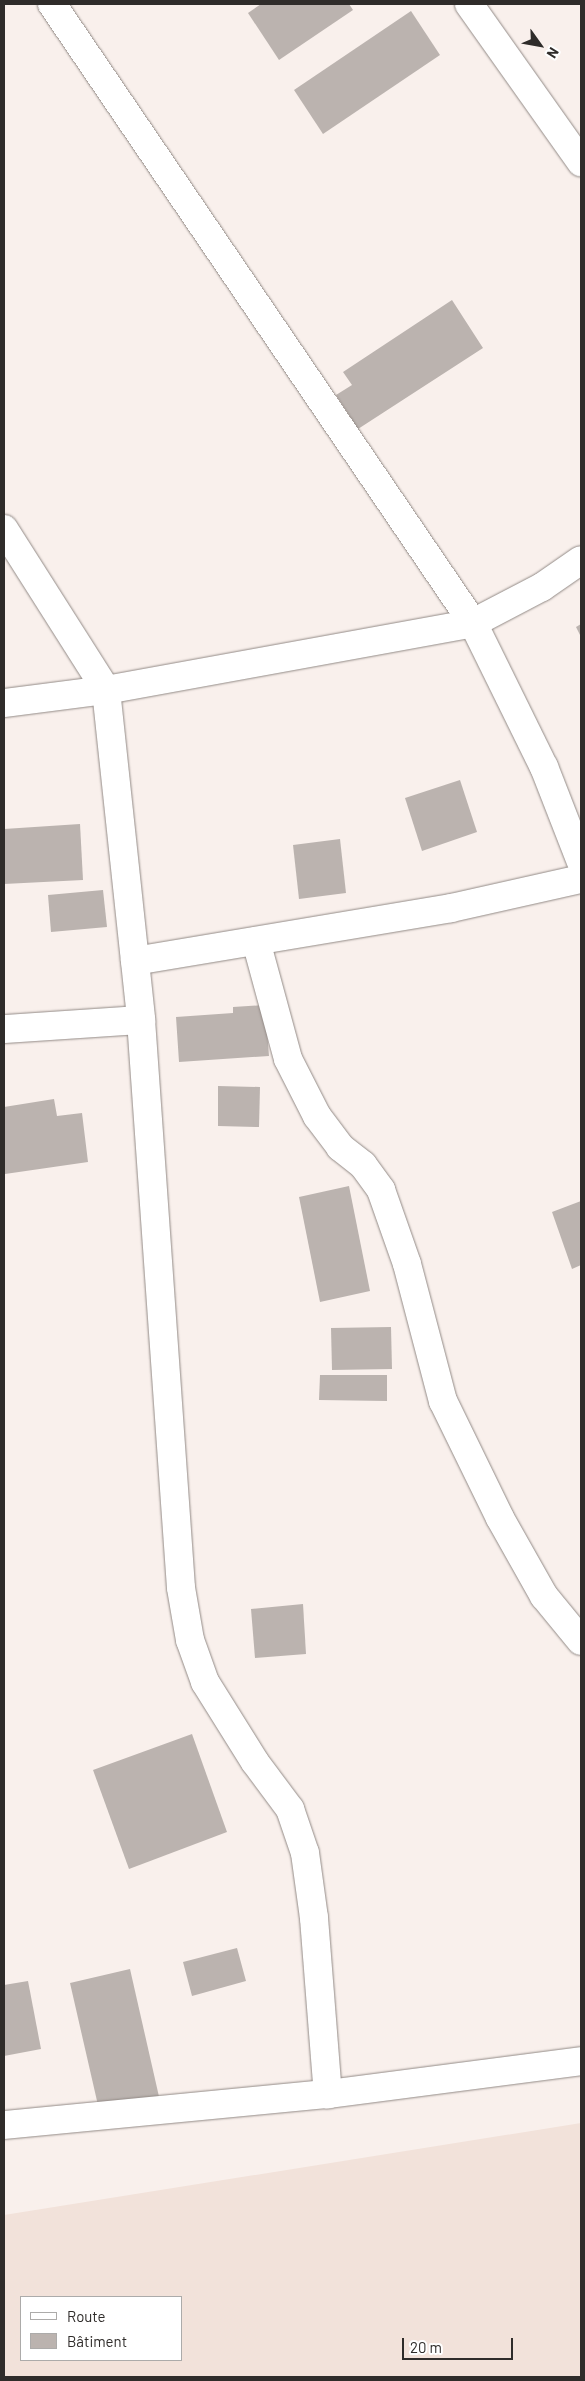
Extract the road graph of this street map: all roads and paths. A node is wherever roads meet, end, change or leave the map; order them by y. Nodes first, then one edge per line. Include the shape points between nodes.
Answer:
1 (52, 4) edge
2 (469, 4) edge
3 (581, 162) edge
4 (4, 529) edge
5 (581, 560) edge
6 (473, 623) junction
7 (106, 690) junction
8 (4, 703) edge
9 (581, 862) edge
10 (581, 879) edge
11 (256, 941) junction
12 (135, 961) junction
13 (141, 1020) junction
14 (4, 1030) edge
15 (581, 1641) edge
16 (581, 2061) edge
17 (328, 2094) junction
18 (4, 2125) edge

1 - 6 street
2 - 3 street
4 - 7 street
5 - 6 street via 542,587
6 - 7 street
6 - 9 street via 544,767
7 - 8 street
7 - 12 street
10 - 11 street via 451,908
11 - 12 street
11 - 15 street via 288,1059 317,1116 340,1147 363,1165 381,1190 407,1264 443,1401 500,1518 544,1596
12 - 13 street
13 - 14 street
13 - 17 street via 181,1588 187,1623 205,1682 290,1809 305,1853 314,1918
16 - 17 street
17 - 18 street

